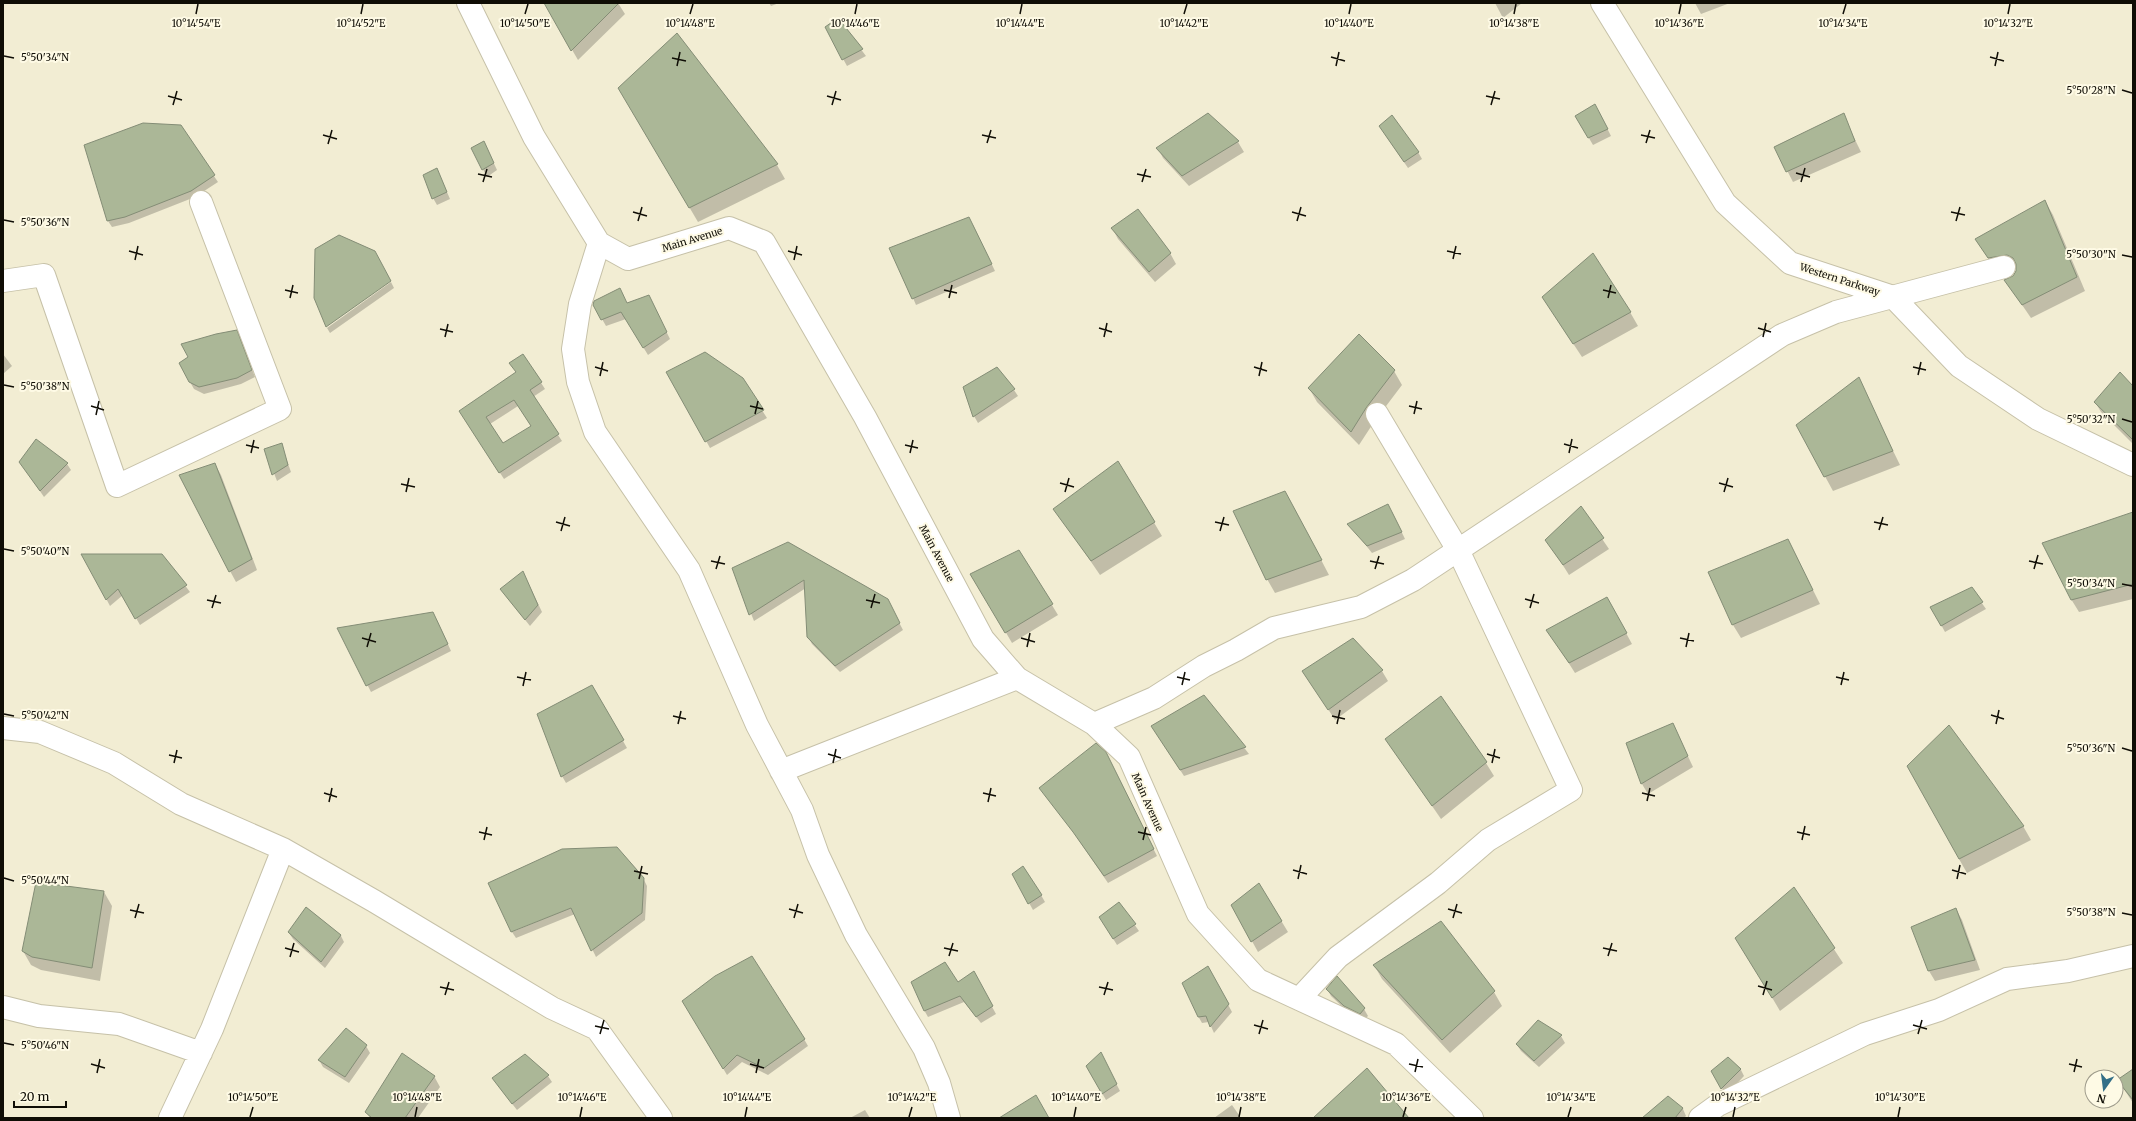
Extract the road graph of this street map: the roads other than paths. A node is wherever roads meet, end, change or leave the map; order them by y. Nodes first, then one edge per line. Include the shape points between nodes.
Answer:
1 (468, 3) edge
2 (1602, 3) edge
3 (201, 202) dead end
4 (599, 243) junction
5 (2004, 267) dead end
6 (5, 275) edge
7 (1893, 297) junction
8 (1376, 414) dead end
9 (2133, 465) edge
10 (1458, 550) junction
11 (1017, 678) junction
12 (1094, 724) junction
13 (3, 728) edge
14 (781, 771) junction
15 (283, 849) junction
16 (2133, 956) edge
17 (1299, 999) junction
18 (3, 1007) edge
19 (201, 1053) junction
20 (170, 1118) edge
21 (661, 1118) edge
22 (949, 1118) edge
23 (1472, 1118) edge
24 (1700, 1118) edge

1 - 4 street, Main Avenue via 534,137
2 - 7 street, Western Parkway via 1725,203 1790,263
3 - 6 street via 280,409 117,486 44,275
4 - 11 street, Main Avenue via 628,259 729,228 764,242 865,417 983,639
4 - 14 street via 580,304 572,349 578,382 595,432 688,570 757,725
5 - 7 street
7 - 9 street, Western Parkway via 1959,366 2038,419
7 - 10 street via 1836,312 1782,335
8 - 10 street
10 - 12 street via 1413,580 1361,607 1274,628 1204,666 1154,698
10 - 17 street via 1570,790 1488,840 1438,883 1338,957
11 - 12 street, Main Avenue
11 - 14 street
12 - 17 street, Main Avenue via 1129,757 1198,914 1258,980
13 - 15 street via 40,732 114,763 181,804
14 - 22 street via 802,810 818,855 856,936 924,1048 939,1083
15 - 19 street
15 - 21 street via 552,1008 597,1029
16 - 24 street via 2068,971 2006,979 1939,1010 1865,1034 1718,1105
17 - 23 street, Main Avenue via 1396,1044
18 - 19 street via 39,1016 119,1024
19 - 20 street

